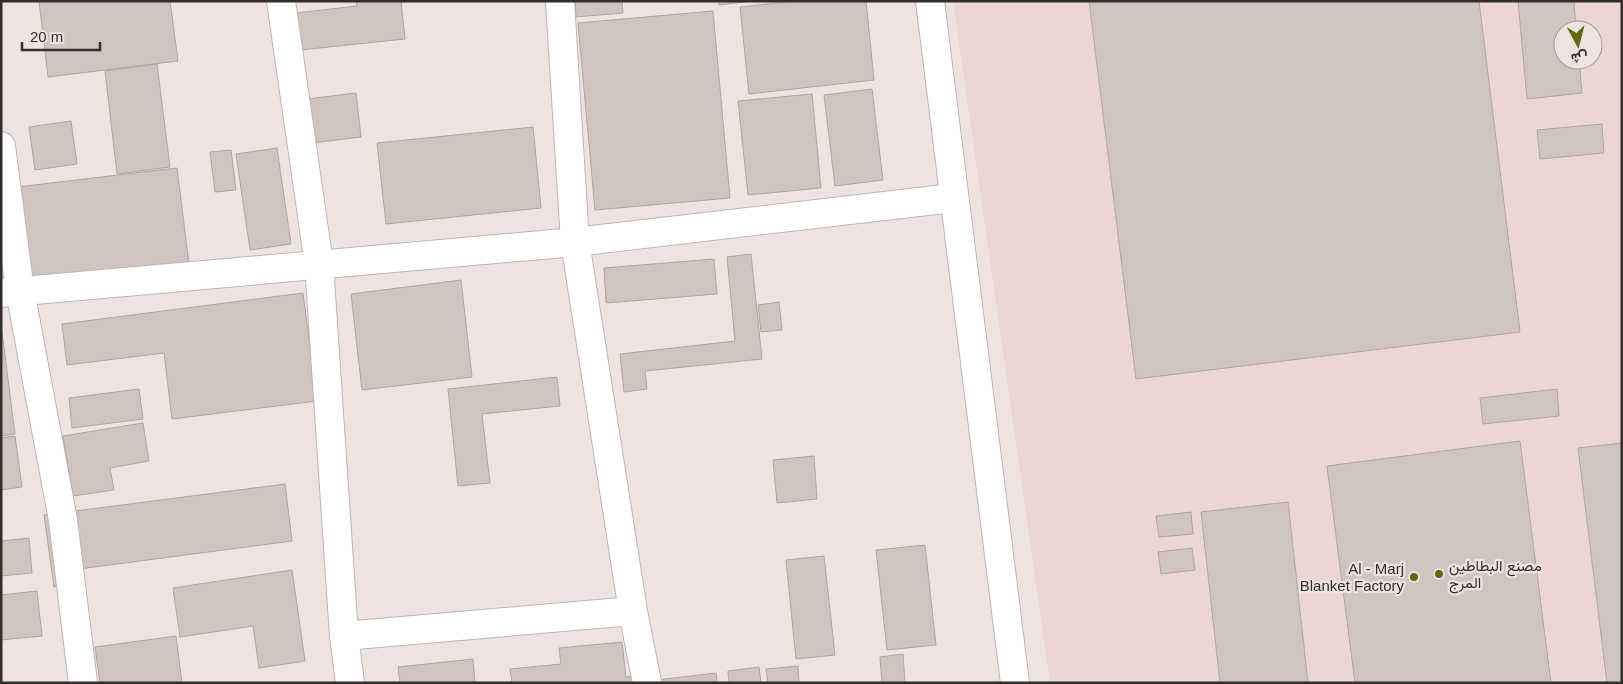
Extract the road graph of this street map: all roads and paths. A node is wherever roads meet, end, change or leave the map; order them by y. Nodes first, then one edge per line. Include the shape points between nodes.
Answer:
1 (281, 1) edge
2 (560, 1) edge
3 (930, 1) edge
4 (1, 146) edge
5 (953, 198) junction
6 (575, 242) junction
7 (319, 264) junction
8 (11, 292) edge
9 (633, 611) junction
10 (344, 636) junction
11 (83, 683) edge
12 (350, 683) edge
13 (647, 683) edge
14 (1016, 683) edge

1 - 7 street
2 - 6 street
3 - 5 street
4 - 8 street
5 - 6 street
5 - 14 street
6 - 7 street
6 - 9 street
7 - 8 street
7 - 10 street
8 - 11 street via 63,520
9 - 10 street
9 - 13 street
10 - 12 street

